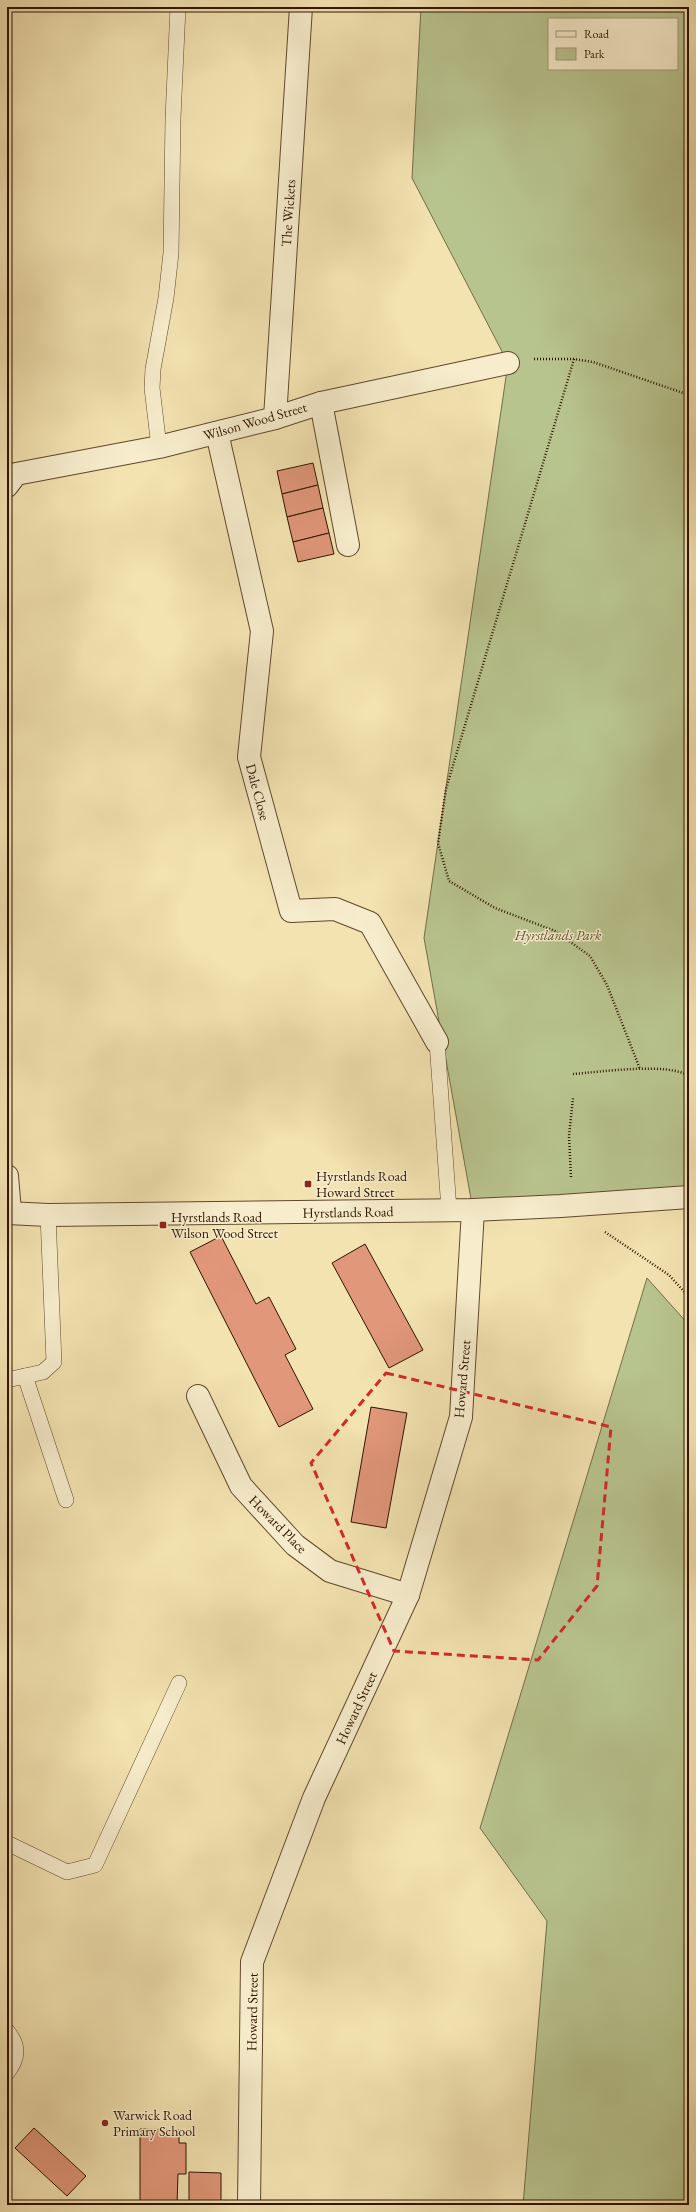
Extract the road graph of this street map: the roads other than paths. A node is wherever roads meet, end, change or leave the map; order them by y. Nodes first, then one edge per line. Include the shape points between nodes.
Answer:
1 (178, 7) edge
2 (301, 7) edge
3 (508, 363) road end
4 (321, 403) junction
5 (275, 418) junction
6 (217, 432) junction
7 (159, 447) junction
8 (7, 486) edge
9 (348, 545) dead end
10 (437, 1042) joint
11 (7, 1176) edge
12 (689, 1197) edge
13 (449, 1210) junction
14 (473, 1210) junction
15 (8, 1212) edge
16 (48, 1215) junction
17 (25, 1376) junction
18 (7, 1380) edge
19 (198, 1396) dead end
20 (66, 1500) dead end
21 (408, 1595) junction
22 (180, 1682) dead end
23 (7, 1843) edge
24 (7, 2030) edge
25 (7, 2073) edge
26 (250, 2205) edge

1 - 7 lane via 171,253 152,388
2 - 5 street, The Wickets
3 - 4 street, Wilson Wood Street
4 - 5 street, Wilson Wood Street
4 - 9 street
5 - 6 street, Wilson Wood Street
6 - 7 street, Wilson Wood Street
6 - 10 street, Dale Close via 262,631 249,757 291,911 336,909 370,923
7 - 8 street, Wilson Wood Street via 16,474
10 - 13 lane
11 - 15 street
12 - 14 street, Hyrstlands Road via 573,1206
13 - 14 street, Hyrstlands Road
13 - 16 street, Hyrstlands Road
14 - 21 street, Howard Street via 460,1417
15 - 16 street, Hyrstlands Road
16 - 17 lane via 54,1362 43,1372
17 - 18 lane
17 - 20 lane
19 - 21 street, Howard Place via 241,1486 295,1544 330,1571
21 - 26 street, Howard Street via 314,1798 252,1962
22 - 23 lane via 95,1865 67,1872
24 - 25 lane via 15,2042 17,2054 13,2066

